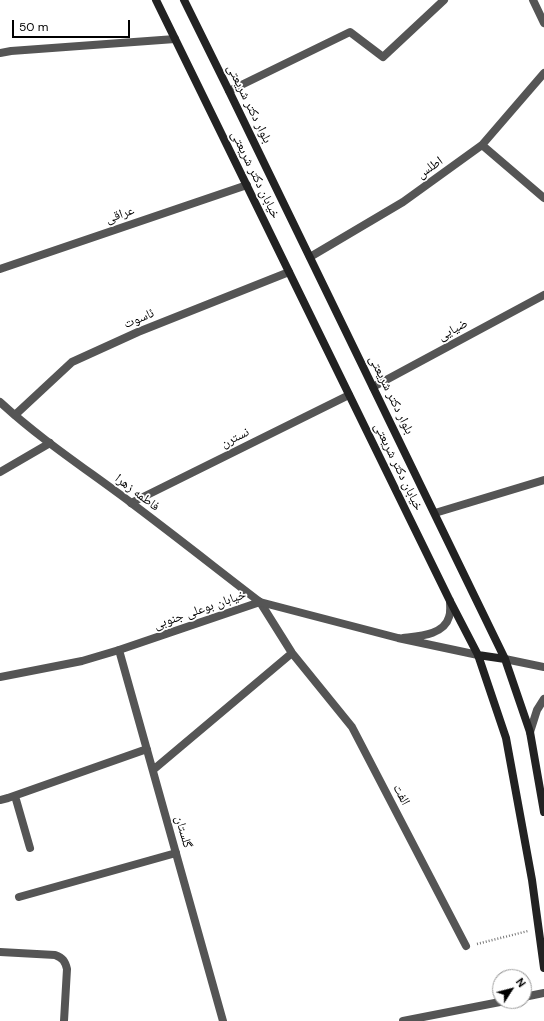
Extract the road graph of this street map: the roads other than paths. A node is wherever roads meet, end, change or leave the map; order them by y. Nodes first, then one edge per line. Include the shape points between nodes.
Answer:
1 (156, 0) edge
2 (184, 0) edge
3 (444, 0) edge
4 (533, 0) edge
5 (544, 23) edge
6 (175, 39) junction
7 (0, 53) edge
8 (544, 73) edge
9 (229, 91) junction
10 (482, 145) junction
11 (247, 185) junction
12 (544, 198) edge
13 (310, 257) junction
14 (0, 269) edge
15 (289, 272) junction
16 (544, 296) edge
17 (373, 387) junction
18 (350, 395) junction
19 (0, 402) edge
20 (15, 416) junction
21 (50, 443) junction
22 (0, 472) edge
23 (544, 480) edge
24 (131, 503) junction
25 (435, 513) junction
26 (450, 601) junction
27 (260, 602) junction
28 (398, 638) junction
29 (119, 650) junction
30 (292, 653) junction
31 (478, 655) junction
32 (505, 659) junction
33 (544, 668) edge
34 (0, 677) edge
35 (544, 699) edge
36 (530, 732) junction
37 (147, 749) junction
38 (153, 770) junction
39 (15, 796) junction
40 (0, 800) edge
41 (544, 812) edge
42 (30, 848) dead end
43 (176, 853) junction
44 (19, 897) dead end
45 (466, 946) road end
46 (0, 952) edge
47 (544, 967) edge
48 (544, 993) edge
49 (532, 995) edge
50 (492, 1004) edge
51 (64, 1021) edge
52 (223, 1021) edge
53 (403, 1021) edge

1 - 6 main road, خیابان دکتر شریعتی
2 - 9 main road, بلوار دکتر شریعتی
3 - 9 street via 383,57 350,32
4 - 5 street
6 - 7 street via 11,50
6 - 11 main road, خیابان دکتر شریعتی
8 - 10 street, اطلس
9 - 13 main road, بلوار دکتر شریعتی
10 - 12 street
10 - 13 street, اطلس via 403,202
11 - 14 street, عراقی
11 - 15 main road, خیابان دکتر شریعتی
13 - 17 main road, بلوار دکتر شریعتی
15 - 18 main road, خیابان دکتر شریعتی
15 - 20 street, ئاسوت via 138,332 72,362
16 - 17 street, ضیایی
17 - 25 main road, بلوار دکتر شریعتی
18 - 24 street, نسترن
18 - 26 main road, خیابان دکتر شریعتی
19 - 20 street, فاطمه زهرا
20 - 21 street, فاطمه زهرا
21 - 22 street
21 - 24 street, فاطمه زهرا
23 - 25 street
24 - 27 street, فاطمه زهرا
25 - 32 main road, بلوار دکتر شریعتی
26 - 28 street via 449,617 440,630 430,634
26 - 31 main road, خیابان دکتر شریعتی
27 - 28 street, خیابان بوعلی جنوبی
27 - 29 street, خیابان بوعلی جنوبی
27 - 30 street, الفت
28 - 31 street, خیابان بوعلی جنوبی
29 - 34 street, خیابان بوعلی جنوبی via 82,661
29 - 37 street, گلستان
30 - 38 street
30 - 45 street, الفت via 352,726
31 - 32 main road
31 - 47 main road, خیابان دکتر شریعتی via 506,738 532,880
32 - 33 street
32 - 36 main road, بلوار دکتر شریعتی
35 - 36 street via 537,710
36 - 41 main road, بلوار دکتر شریعتی
37 - 38 street, گلستان
37 - 39 street
38 - 43 street, گلستان
39 - 40 street
39 - 42 street
43 - 44 street
43 - 52 street, گلستان
46 - 51 street via 55,955 62,958 67,969
48 - 49 street
50 - 53 street

